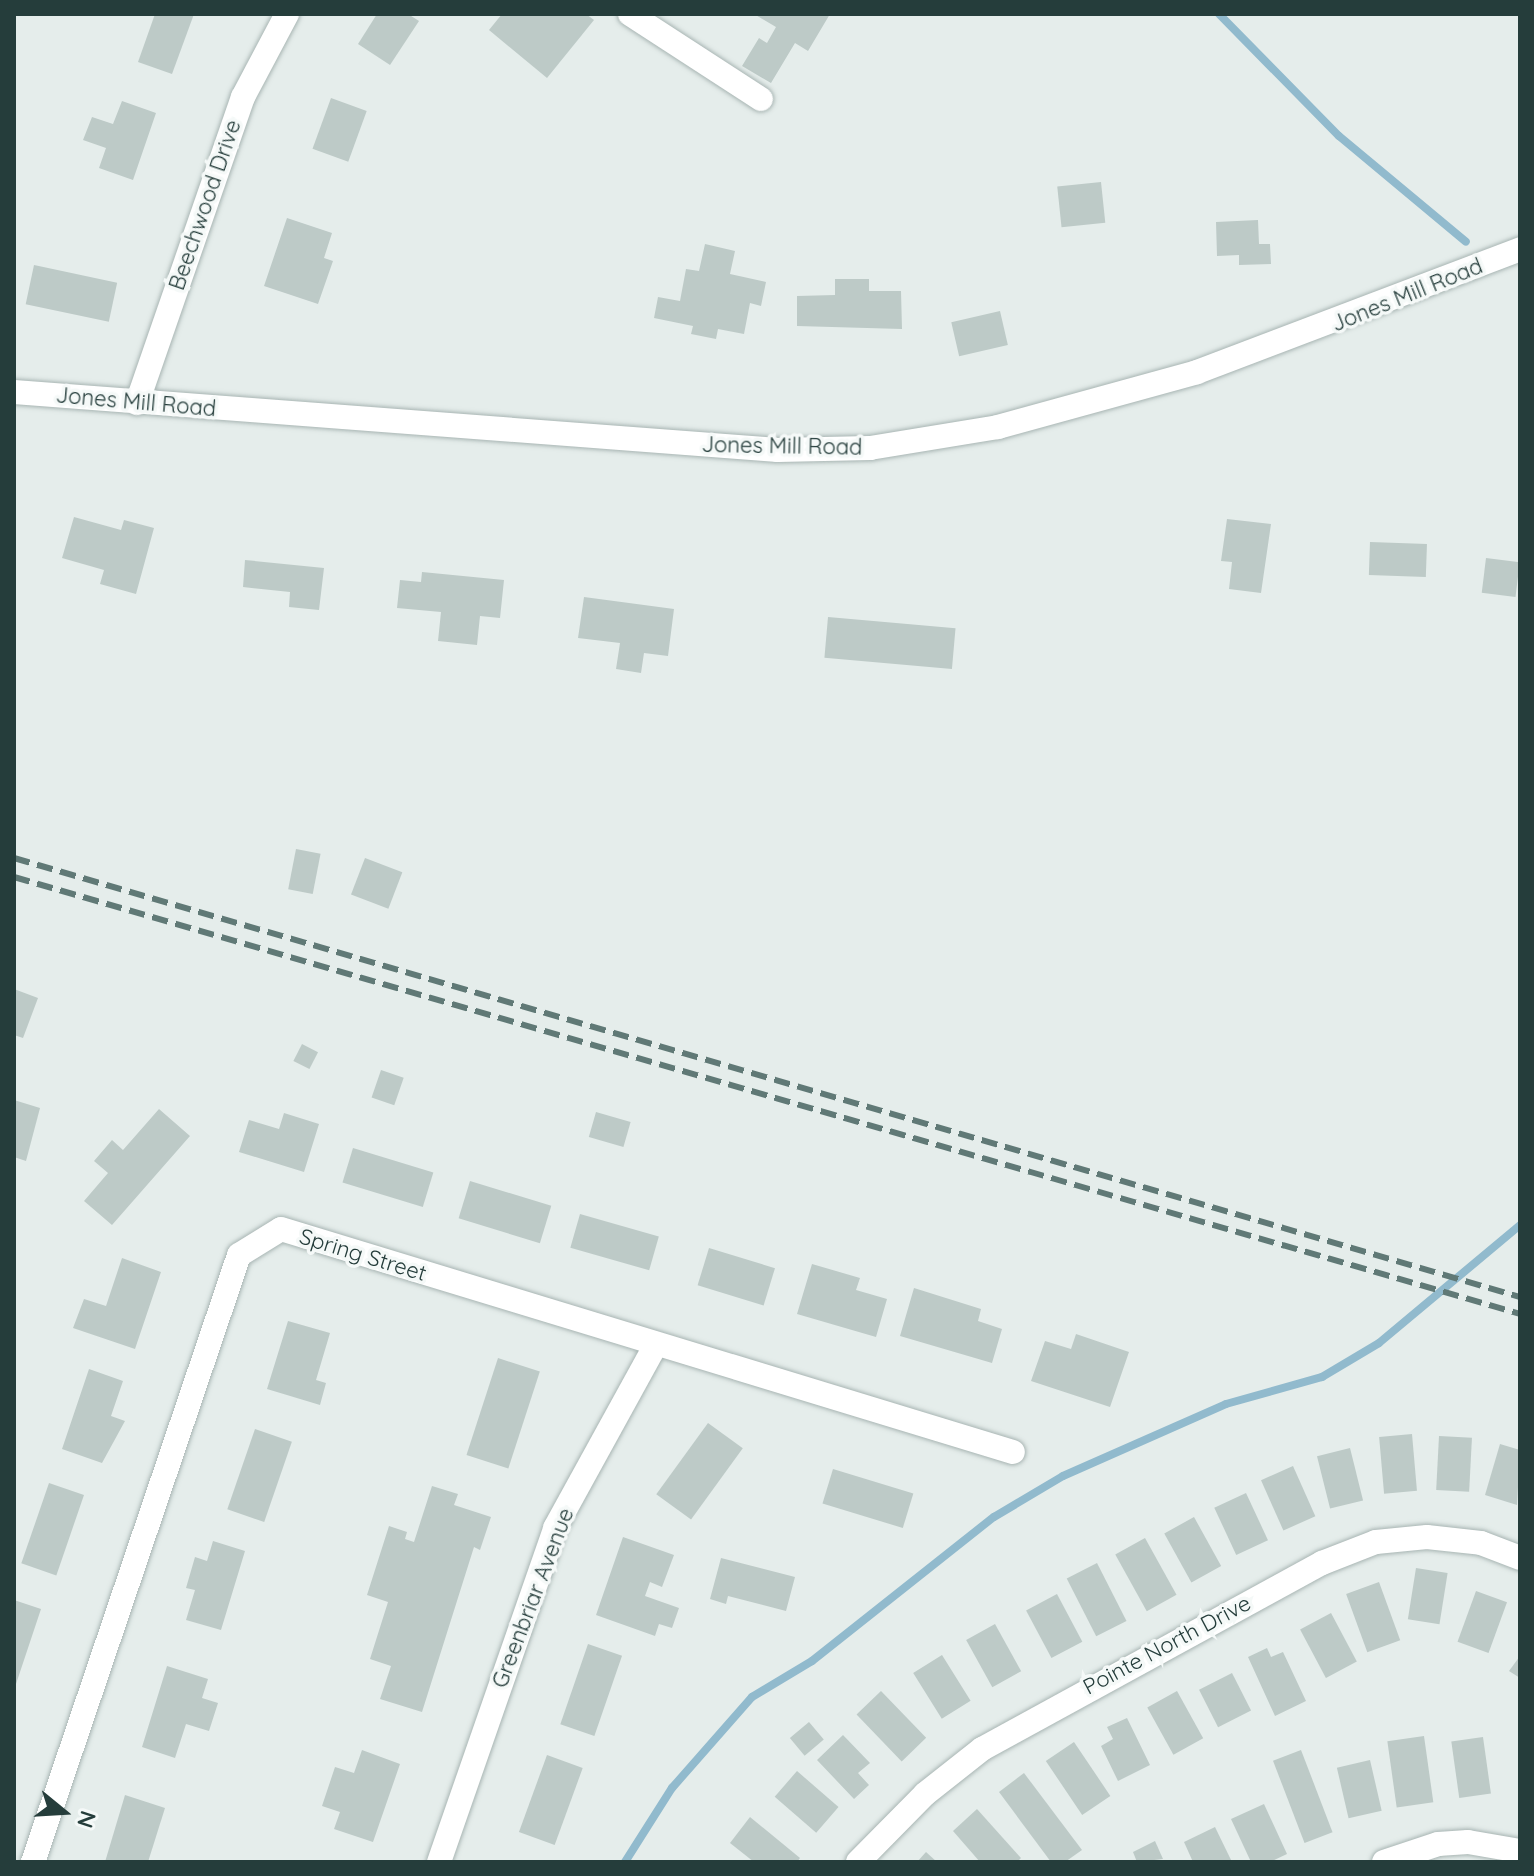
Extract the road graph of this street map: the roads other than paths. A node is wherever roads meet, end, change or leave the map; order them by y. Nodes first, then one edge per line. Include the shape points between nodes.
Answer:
1 (287, 14) edge
2 (630, 14) edge
3 (761, 99) dead end
4 (1520, 249) edge
5 (14, 392) edge
6 (137, 403) junction
7 (655, 1346) junction
8 (1013, 1452) dead end
9 (1520, 1558) edge
10 (1520, 1851) edge
11 (33, 1862) edge
12 (439, 1862) edge
13 (858, 1862) edge
14 (1384, 1862) edge

1 - 6 street, Beechwood Drive via 243,97
2 - 3 street
4 - 6 street, Jones Mill Road via 1197,372 998,427 870,448 778,450
5 - 6 street, Jones Mill Road
7 - 8 street, Spring Street via 822,1391
7 - 11 street, Spring Street via 281,1229 239,1255
7 - 12 street, Greenbriar Avenue via 555,1528
9 - 13 street, Pointe North Drive via 1481,1543 1427,1537 1376,1542 1322,1563 993,1742 925,1794
10 - 14 street via 1468,1842 1438,1844

